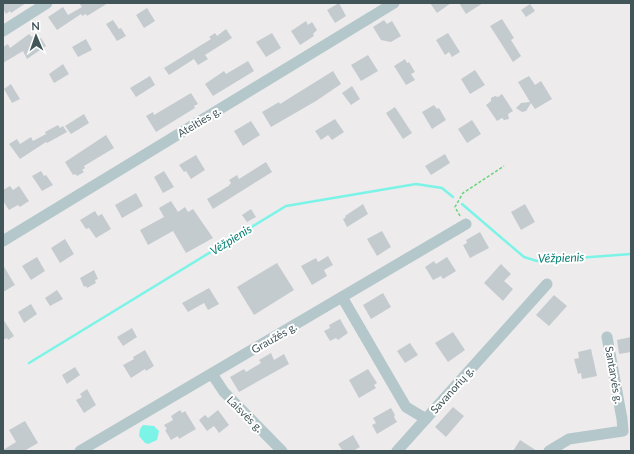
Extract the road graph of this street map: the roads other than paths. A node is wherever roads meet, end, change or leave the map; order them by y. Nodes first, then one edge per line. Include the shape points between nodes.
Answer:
1 (47, 3) edge
2 (394, 3) edge
3 (3, 31) edge
4 (466, 224) road end
5 (3, 241) edge
6 (547, 284) dead end
7 (342, 298) junction
8 (608, 337) dead end
9 (212, 374) junction
10 (426, 419) junction
11 (80, 451) edge
12 (282, 451) edge
13 (397, 451) edge
14 (549, 451) edge

1 - 3 street
2 - 5 street, Ateities g.
4 - 7 street, Graužės g.
6 - 10 street, Savanorių g.
7 - 9 street, Graužės g.
7 - 10 street, Savanorių g. via 406,407
8 - 14 street, Santarvės g. via 623,431 569,439
9 - 11 street, Graužės g.
9 - 12 street, Laisvės g. via 224,392
10 - 13 street

